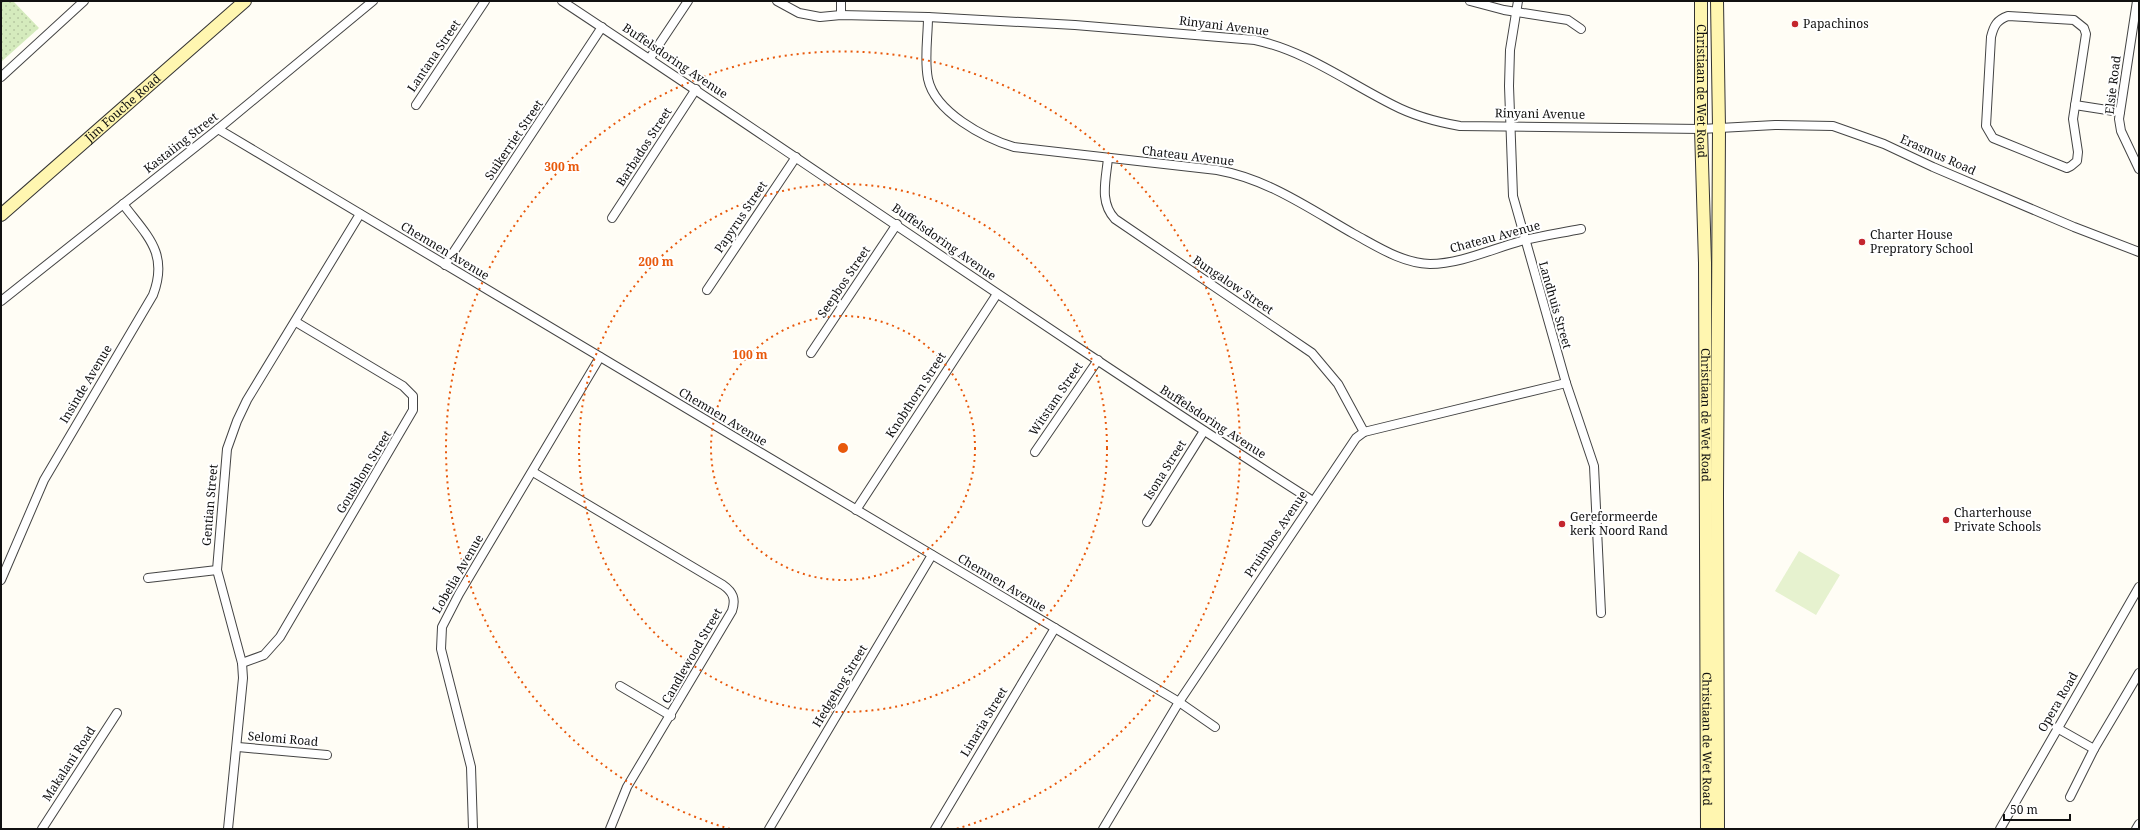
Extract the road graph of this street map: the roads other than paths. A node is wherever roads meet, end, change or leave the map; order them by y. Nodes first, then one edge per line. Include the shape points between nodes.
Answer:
1 (84, 1) edge
2 (245, 1) edge
3 (373, 1) edge
4 (485, 1) edge
5 (562, 1) edge
6 (688, 1) edge
7 (777, 1) edge
8 (841, 1) edge
9 (1470, 1) edge
10 (1518, 1) edge
11 (1701, 1) edge
12 (1717, 1) edge
13 (2137, 1) edge
14 (1516, 12) junction
15 (841, 15) junction
16 (928, 18) junction
17 (602, 27) junction
18 (1581, 29) dead end
19 (650, 58) junction
20 (1, 77) edge
21 (696, 89) junction
22 (416, 105) dead end
23 (2075, 105) junction
24 (2120, 112) junction
25 (1509, 125) junction
26 (1719, 128) junction
27 (218, 129) junction
28 (1701, 129) junction
29 (796, 157) junction
30 (1108, 158) junction
31 (2139, 169) edge
32 (123, 204) junction
33 (360, 214) junction
34 (1, 215) edge
35 (612, 218) dead end
36 (897, 224) junction
37 (1581, 229) dead end
38 (1524, 240) junction
39 (2139, 244) edge
40 (2122, 246) junction
41 (2139, 252) edge
42 (445, 265) junction
43 (707, 290) dead end
44 (997, 294) junction
45 (1, 301) edge
46 (296, 322) junction
47 (811, 353) dead end
48 (600, 357) junction
49 (1098, 360) junction
50 (1566, 383) junction
51 (1204, 431) junction
52 (1364, 432) junction
53 (1035, 452) dead end
54 (533, 472) junction
55 (1312, 501) junction
56 (856, 510) junction
57 (1147, 522) dead end
58 (932, 555) junction
59 (217, 570) junction
60 (148, 578) dead end
61 (1, 580) edge
62 (2139, 587) edge
63 (1601, 613) dead end
64 (1055, 628) junction
65 (242, 663) junction
66 (2139, 673) edge
67 (620, 686) dead end
68 (1179, 702) junction
69 (117, 713) dead end
70 (671, 716) junction
71 (1215, 727) dead end
72 (2057, 728) junction
73 (238, 747) junction
74 (2094, 749) junction
75 (327, 754) dead end
76 (2070, 797) dead end
77 (2139, 824) edge
78 (42, 829) edge
79 (228, 829) edge
80 (472, 829) edge
81 (610, 829) edge
82 (769, 829) edge
83 (935, 829) edge
84 (1104, 829) edge
85 (1708, 829) edge
86 (1718, 829) edge
87 (2000, 829) edge
88 (2136, 829) edge

1 - 20 street
2 - 34 main road, Jim Fouche Road
3 - 27 street, Kastaiing Street
4 - 22 street, Lantana Street
5 - 17 street, Buffelsdoring Avenue
6 - 19 street
7 - 15 street, Rinyani Avenue via 799,13 812,16
8 - 15 street
9 - 14 street
10 - 14 street, Landhuis Street
11 - 28 main road, Christiaan de Wet Road
12 - 26 main road, Christiaan de Wet Road
13 - 24 street, Elsie Road
14 - 18 street via 1568,20
14 - 25 street, Landhuis Street via 1510,50
15 - 16 street, Rinyani Avenue
16 - 25 street, Rinyani Avenue via 1075,24 1255,40 1298,53 1393,106 1426,118 1460,126
16 - 30 street, Chateau Avenue via 928,78 935,96 954,114 980,132 1014,147
17 - 19 street, Buffelsdoring Avenue
17 - 42 street, Suikerriet Street
19 - 21 street, Buffelsdoring Avenue
21 - 29 street, Buffelsdoring Avenue
21 - 35 street, Barbados Street
23 - 23 street via 2086,34 2084,28 2074,20 2008,16 2000,19 1991,37 1986,126 1989,133 2001,142 2067,168 2077,161
23 - 24 street
24 - 31 street, Elsie Road via 2122,131
25 - 28 street, Rinyani Avenue
25 - 38 street, Landhuis Street via 1513,196
26 - 28 street, Rinyani Avenue
26 - 40 street, Erasmus Road via 1775,125 1833,126 1884,144
26 - 86 main road, Christiaan de Wet Road
27 - 32 street, Kastaiing Street
27 - 33 street, Chemnen Avenue
28 - 85 main road, Christiaan de Wet Road via 1705,263
29 - 36 street, Buffelsdoring Avenue
29 - 43 street, Papyrus Street
30 - 38 street, Chateau Avenue via 1217,170 1247,177 1278,191 1384,251 1413,262 1428,264 1451,261
30 - 52 street, Bungalow Street via 1105,201 1115,219 1312,353 1338,384
32 - 45 street, Kastaiing Street
32 - 61 street, Insinde Avenue via 155,248 159,268 157,283 153,295 44,480
33 - 42 street, Chemnen Avenue
33 - 46 street, Gentian Street
36 - 44 street, Buffelsdoring Avenue
36 - 47 street, Seepbos Street
37 - 38 street, Chateau Avenue
38 - 50 street, Landhuis Street
39 - 40 street
40 - 41 street, Erasmus Road
42 - 48 street, Chemnen Avenue
44 - 49 street, Buffelsdoring Avenue
44 - 56 street, Knobthorn Street
46 - 59 street, Gentian Street via 247,400 230,437
46 - 65 street, Gousblom Street via 403,386 413,396 413,410 280,637 264,655
48 - 54 street, Lobelia Avenue
48 - 56 street, Chemnen Avenue
49 - 51 street, Buffelsdoring Avenue
49 - 53 street, Witstam Street
50 - 52 street, Pruimbos Avenue
50 - 63 street, Landhuis Street via 1595,473
51 - 55 street, Buffelsdoring Avenue
51 - 57 street, Isona Street
52 - 55 street, Pruimbos Avenue via 1350,445
54 - 70 street, Candlewood Street via 723,584 733,594 732,611
54 - 80 street, Lobelia Avenue via 459,594 442,627 441,649 444,667 471,767
55 - 68 street, Pruimbos Avenue
56 - 58 street, Chemnen Avenue
58 - 64 street, Chemnen Avenue
58 - 82 street, Hedgehog Street
59 - 60 street
59 - 65 street, Gentian Street
62 - 72 street, Opera Road
64 - 68 street, Chemnen Avenue
64 - 83 street, Linaria Street
65 - 73 street, Gentian Street
66 - 74 street
67 - 70 street
68 - 71 street, Chemnen Avenue
68 - 84 street, Pruimbos Avenue
69 - 78 street, Makalani Road
70 - 81 street, Candlewood Street via 627,787
72 - 74 street
72 - 87 street, Opera Road
73 - 75 street, Selomi Road
73 - 79 street, Gentian Street
74 - 76 street
77 - 88 street

